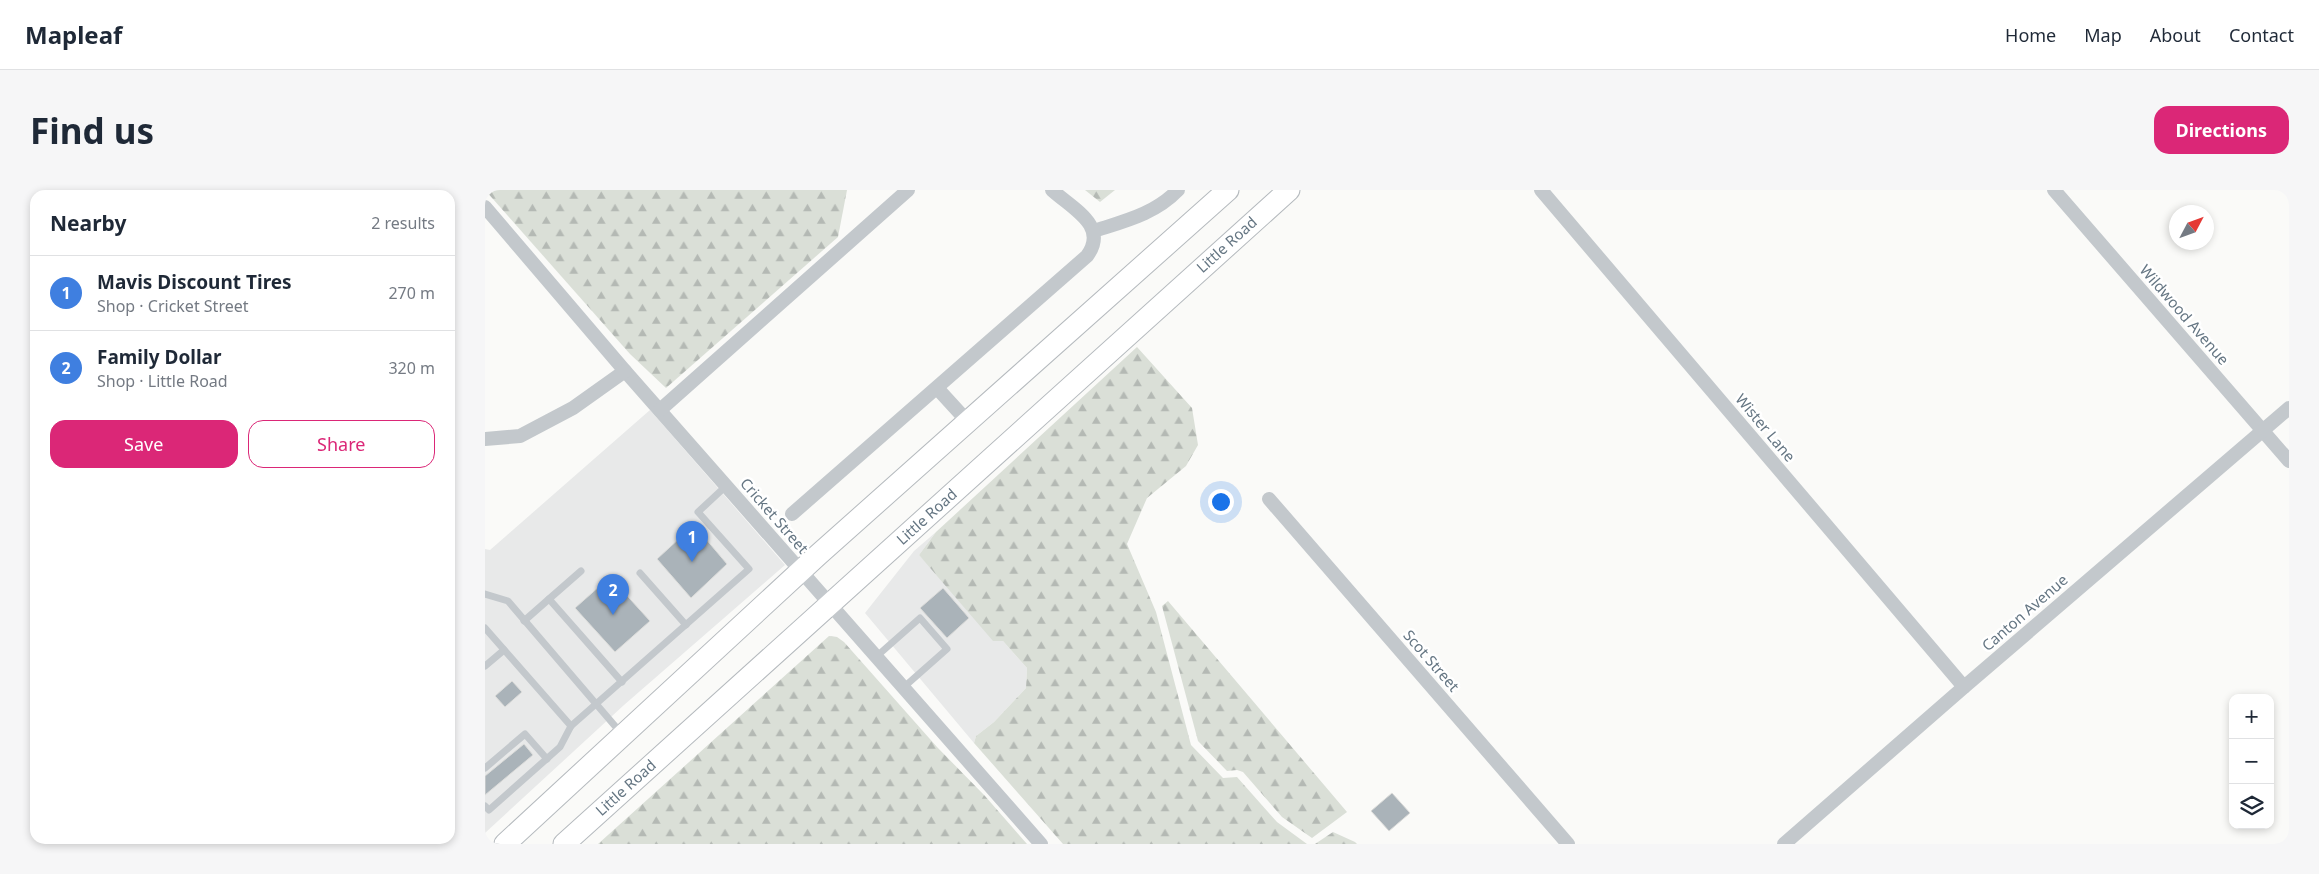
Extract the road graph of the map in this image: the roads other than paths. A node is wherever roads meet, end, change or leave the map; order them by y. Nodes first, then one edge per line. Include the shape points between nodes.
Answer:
1 (908, 190) edge
2 (1052, 190) edge
3 (1178, 190) edge
4 (1228, 190) edge
5 (1289, 190) edge
6 (1541, 190) edge
7 (2054, 190) edge
8 (485, 207) edge
9 (1094, 231) junction
10 (625, 370) junction
11 (937, 388) junction
12 (2289, 408) edge
13 (660, 410) junction
14 (967, 422) junction
15 (2263, 431) junction
16 (485, 439) edge
17 (2289, 461) edge
18 (726, 486) junction
19 (1269, 499) dead end
20 (792, 514) dead end
21 (581, 571) dead end
22 (801, 572) junction
23 (640, 573) dead end
24 (485, 594) edge
25 (549, 599) junction
26 (831, 604) junction
27 (524, 621) junction
28 (686, 625) junction
29 (485, 628) edge
30 (504, 650) junction
31 (877, 656) junction
32 (485, 666) edge
33 (622, 682) junction
34 (904, 687) junction
35 (1964, 687) junction
36 (595, 704) junction
37 (571, 726) junction
38 (623, 735) junction
39 (547, 759) junction
40 (485, 768) edge
41 (485, 806) edge
42 (505, 844) edge
43 (564, 844) edge
44 (1041, 844) edge
45 (1568, 844) edge
46 (1784, 844) edge

1 - 13 street
2 - 9 street via 1091,224
3 - 9 street via 1141,216
4 - 14 main road
5 - 26 main road, Little Road
6 - 35 street, Wister Lane
7 - 15 street, Wildwood Avenue
8 - 10 street, Cricket Street
9 - 11 street via 1094,247 1087,256
10 - 13 street, Cricket Street
10 - 16 street via 573,408 520,436
11 - 14 street
11 - 20 street
12 - 15 street, Canton Avenue
13 - 18 street, Cricket Street
14 - 22 main road
15 - 17 street, Wildwood Avenue
15 - 35 street, Canton Avenue
18 - 22 street, Cricket Street
18 - 28 lane via 698,512 749,569
19 - 45 street, Scot Street
21 - 25 lane
22 - 26 street, Cricket Street
22 - 38 main road
23 - 28 lane
24 - 27 lane via 507,602
25 - 27 lane
25 - 33 lane
26 - 31 street, Cricket Street
26 - 43 main road, Little Road
27 - 36 lane
28 - 33 lane
29 - 30 lane
30 - 32 lane
30 - 37 lane
31 - 34 street, Cricket Street
31 - 34 lane via 920,618 947,649
33 - 36 lane
34 - 44 street, Cricket Street
35 - 46 street, Canton Avenue
36 - 37 lane
36 - 38 lane
37 - 39 lane via 560,747
38 - 42 main road
39 - 40 lane via 525,734
39 - 41 lane via 489,810

